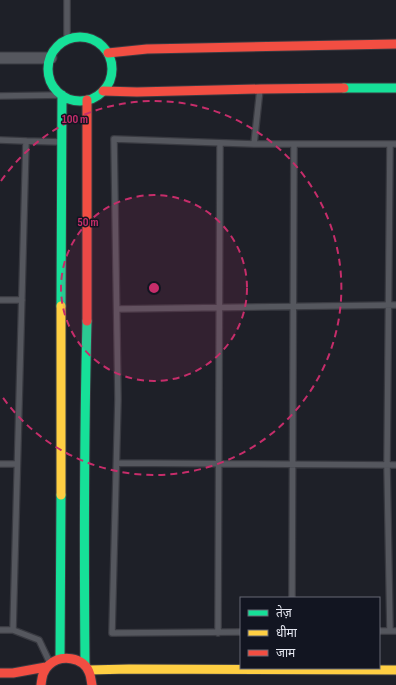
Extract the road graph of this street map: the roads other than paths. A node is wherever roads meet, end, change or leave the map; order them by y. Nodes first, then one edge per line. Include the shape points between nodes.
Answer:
1 (67, 0) edge
2 (67, 41) junction
3 (396, 44) edge
4 (108, 53) junction
5 (0, 58) edge
6 (51, 58) junction
7 (396, 88) edge
8 (260, 89) junction
9 (103, 91) junction
10 (62, 95) junction
11 (0, 96) edge
12 (87, 100) junction
13 (0, 140) edge
14 (26, 141) junction
15 (62, 142) junction
16 (220, 143) junction
17 (254, 144) junction
18 (294, 144) junction
19 (393, 144) edge
20 (0, 300) edge
21 (22, 300) junction
22 (388, 305) junction
23 (396, 305) edge
24 (293, 306) junction
25 (219, 307) junction
26 (117, 309) junction
27 (117, 463) junction
28 (0, 464) edge
29 (17, 464) junction
30 (218, 464) junction
31 (293, 465) junction
32 (387, 465) junction
33 (396, 466) edge
34 (292, 597) edge
35 (0, 630) edge
36 (13, 630) junction
37 (380, 631) edge
38 (393, 631) edge
39 (240, 632) edge
40 (218, 633) junction
41 (60, 658) junction
42 (48, 665) junction
43 (87, 667) junction
44 (240, 669) edge
45 (262, 669) edge
46 (396, 670) edge
47 (0, 673) edge
48 (41, 685) edge
49 (92, 685) edge

1 - 2 lane
2 - 4 street via 84,37 94,40
2 - 6 street via 56,49
3 - 4 street via 147,49
4 - 9 street via 112,74 109,84
5 - 6 street
6 - 10 street via 50,79
7 - 8 street
8 - 9 street
8 - 17 lane
9 - 12 street
10 - 11 lane
10 - 12 street via 72,100
10 - 15 street
12 - 43 street via 84,544
13 - 14 lane
14 - 15 lane
14 - 21 lane
15 - 41 street
16 - 17 lane
16 - 25 lane
16 - 26 lane via 114,139
17 - 18 lane
18 - 19 lane
18 - 24 lane
19 - 22 lane
20 - 21 lane
21 - 29 lane
22 - 23 lane
22 - 24 lane
22 - 32 lane
24 - 25 lane
24 - 31 lane
25 - 26 lane
25 - 30 lane
26 - 27 lane
27 - 30 lane
27 - 40 lane via 112,633
28 - 29 lane
29 - 36 lane
30 - 31 lane
30 - 40 lane
31 - 32 lane
31 - 34 lane
32 - 33 lane
32 - 38 lane
35 - 36 lane
36 - 42 lane via 39,640
37 - 38 lane
39 - 40 lane
41 - 42 street
41 - 43 street via 77,659
42 - 47 street via 13,673
42 - 48 street via 42,674
43 - 44 street
43 - 49 street
45 - 46 street

